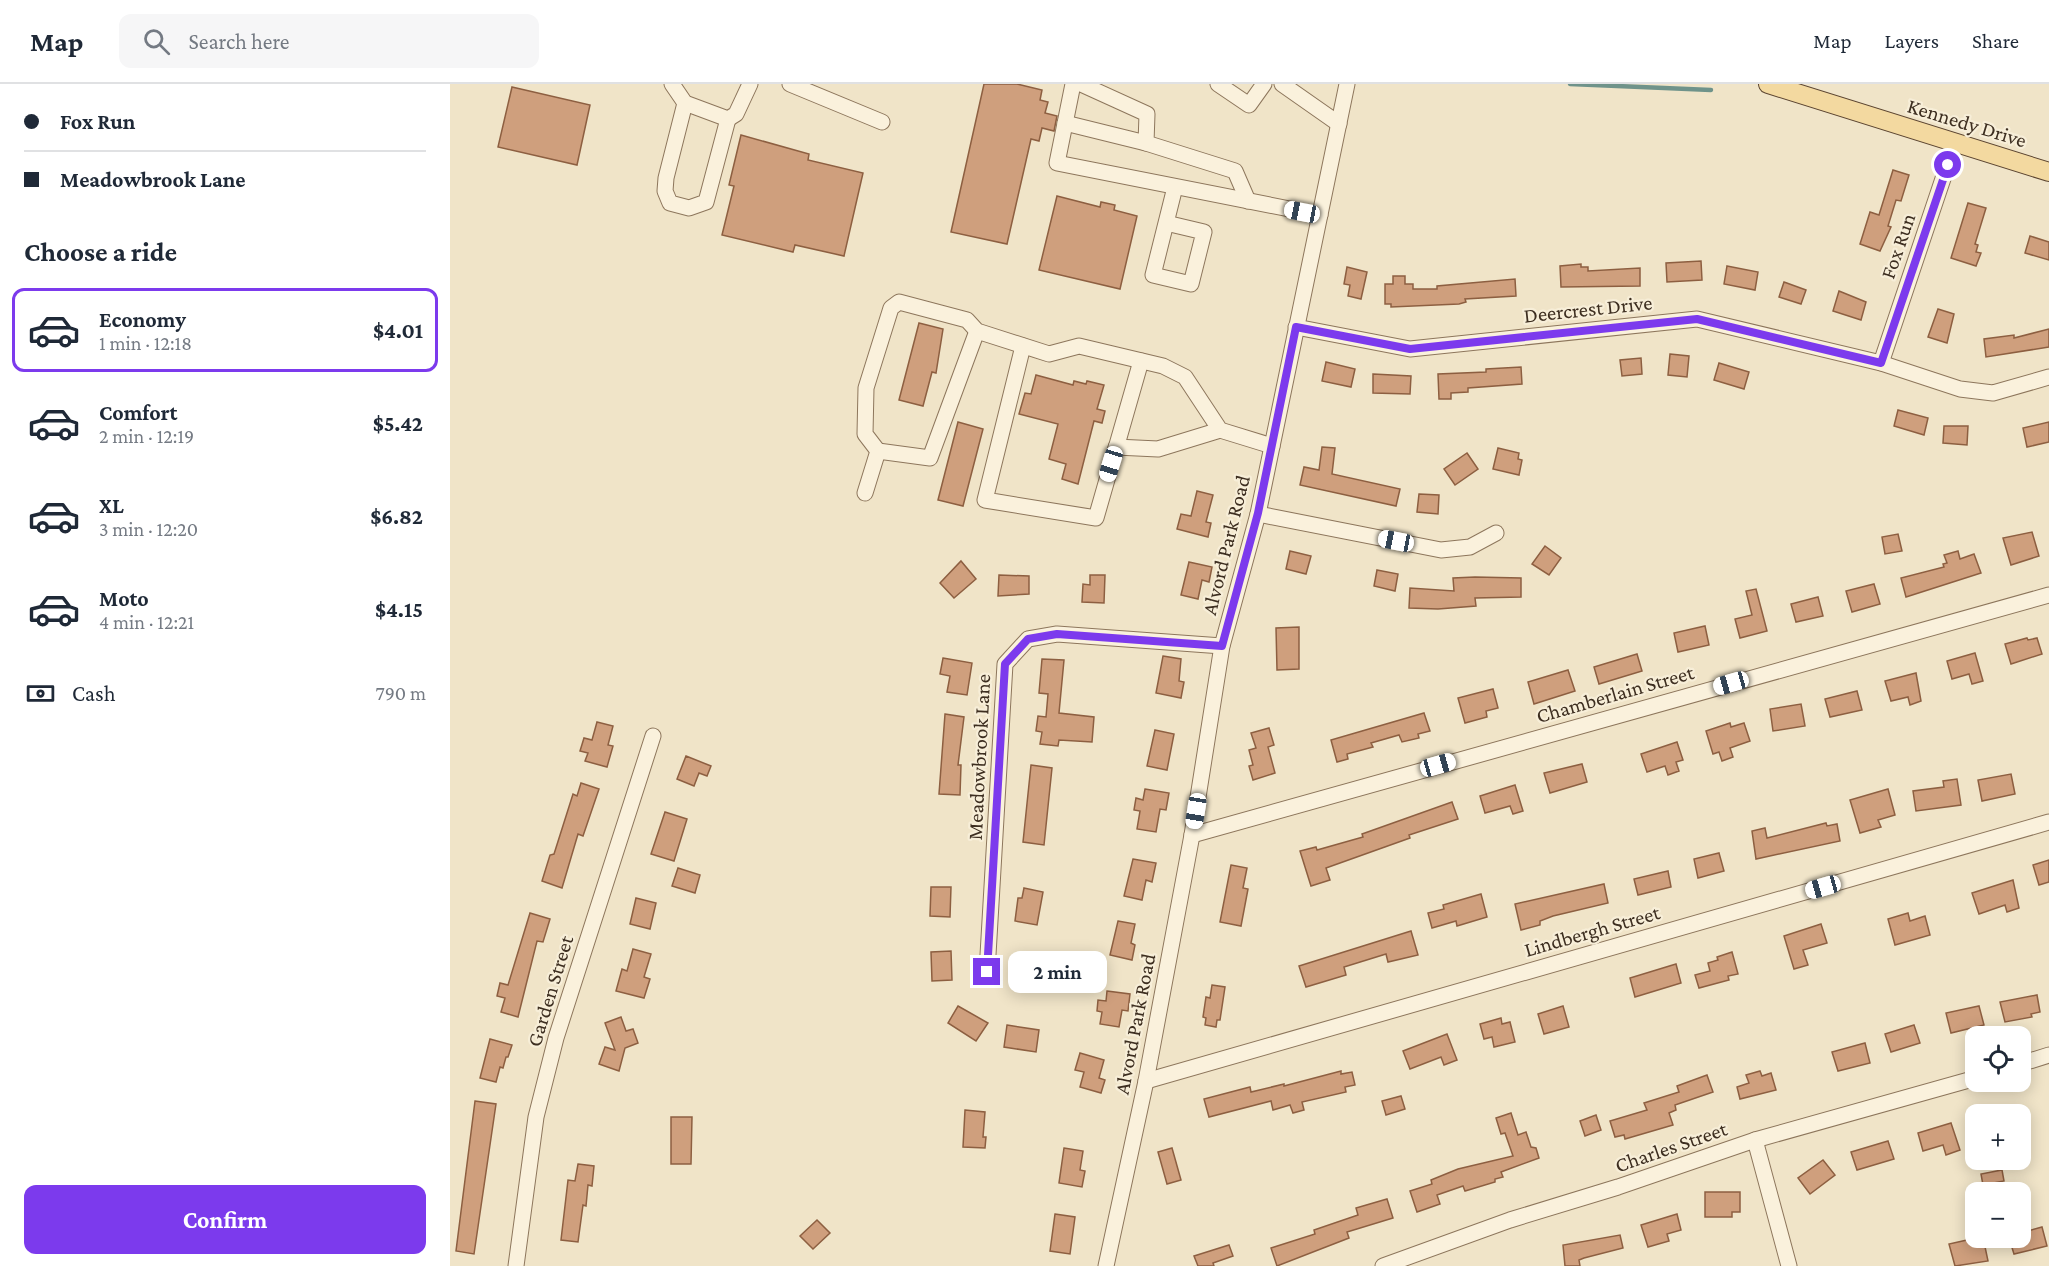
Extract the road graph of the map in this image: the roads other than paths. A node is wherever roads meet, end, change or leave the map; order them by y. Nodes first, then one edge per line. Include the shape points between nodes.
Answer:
1 (672, 84) edge
2 (750, 84) edge
3 (790, 84) edge
4 (1073, 84) edge
5 (1081, 84) edge
6 (1218, 84) edge
7 (1264, 84) edge
8 (1282, 84) edge
9 (1347, 84) edge
10 (1768, 84) edge
11 (685, 103) junction
12 (728, 119) junction
13 (882, 122) dead end
14 (1065, 123) junction
15 (1339, 124) junction
16 (1146, 142) junction
17 (1956, 142) junction
18 (2049, 172) edge
19 (1175, 187) junction
20 (1248, 201) junction
21 (1320, 215) junction
22 (1166, 223) dead end
23 (1296, 327) junction
24 (977, 330) junction
25 (1023, 346) junction
26 (1141, 361) junction
27 (1881, 363) junction
28 (2049, 377) edge
29 (1220, 430) junction
30 (1272, 446) junction
31 (1116, 447) junction
32 (878, 451) junction
33 (866, 493) dead end
34 (1258, 513) junction
35 (1496, 533) dead end
36 (2049, 595) edge
37 (1222, 646) junction
38 (653, 736) dead end
39 (2049, 822) edge
40 (1192, 835) junction
41 (987, 972) dead end
42 (2049, 1055) edge
43 (2031, 1061) edge
44 (1146, 1081) junction
45 (1965, 1081) edge
46 (1755, 1140) junction
47 (516, 1266) edge
48 (1106, 1266) edge
49 (1383, 1266) edge
50 (1789, 1266) edge

1 - 11 street
2 - 12 street via 736,114
3 - 13 street
4 - 14 street
5 - 16 street via 1147,114
6 - 7 street via 1249,105
8 - 15 street
9 - 15 street, Alvord Park Road
10 - 17 main road, Kennedy Drive
11 - 12 street
11 - 12 street via 666,178 664,191 669,203 688,208 706,202
14 - 16 street
14 - 19 street via 1057,163
15 - 21 street, Alvord Park Road
16 - 20 street via 1235,171
17 - 18 main road, Kennedy Drive
17 - 27 street, Fox Run
19 - 20 street
19 - 22 street
20 - 21 street
21 - 23 street, Alvord Park Road
23 - 27 street, Deercrest Drive via 1410,349 1697,319
23 - 30 street, Alvord Park Road
24 - 25 street
24 - 32 street via 930,458
24 - 32 street via 967,320 899,302 891,308 866,388 865,434
25 - 26 street via 1049,354 1079,346
25 - 31 street via 985,500 1095,518
26 - 29 street via 1185,377
26 - 31 street
27 - 28 street, Deercrest Drive via 1960,389 1992,393
29 - 30 street
29 - 31 street via 1158,449
30 - 34 street, Alvord Park Road
32 - 33 street
34 - 35 street via 1442,550 1470,546
34 - 37 street, Alvord Park Road
36 - 40 street, Chamberlain Street
37 - 40 street, Alvord Park Road
37 - 41 street, Meadowbrook Lane via 1057,634 1028,639 1005,664
38 - 47 street, Garden Street via 556,1038 536,1117
39 - 44 street, Lindbergh Street
40 - 44 street, Alvord Park Road
42 - 43 street
44 - 48 street, Alvord Park Road
45 - 46 street, Charles Street
46 - 49 street, Charles Street
46 - 50 street

